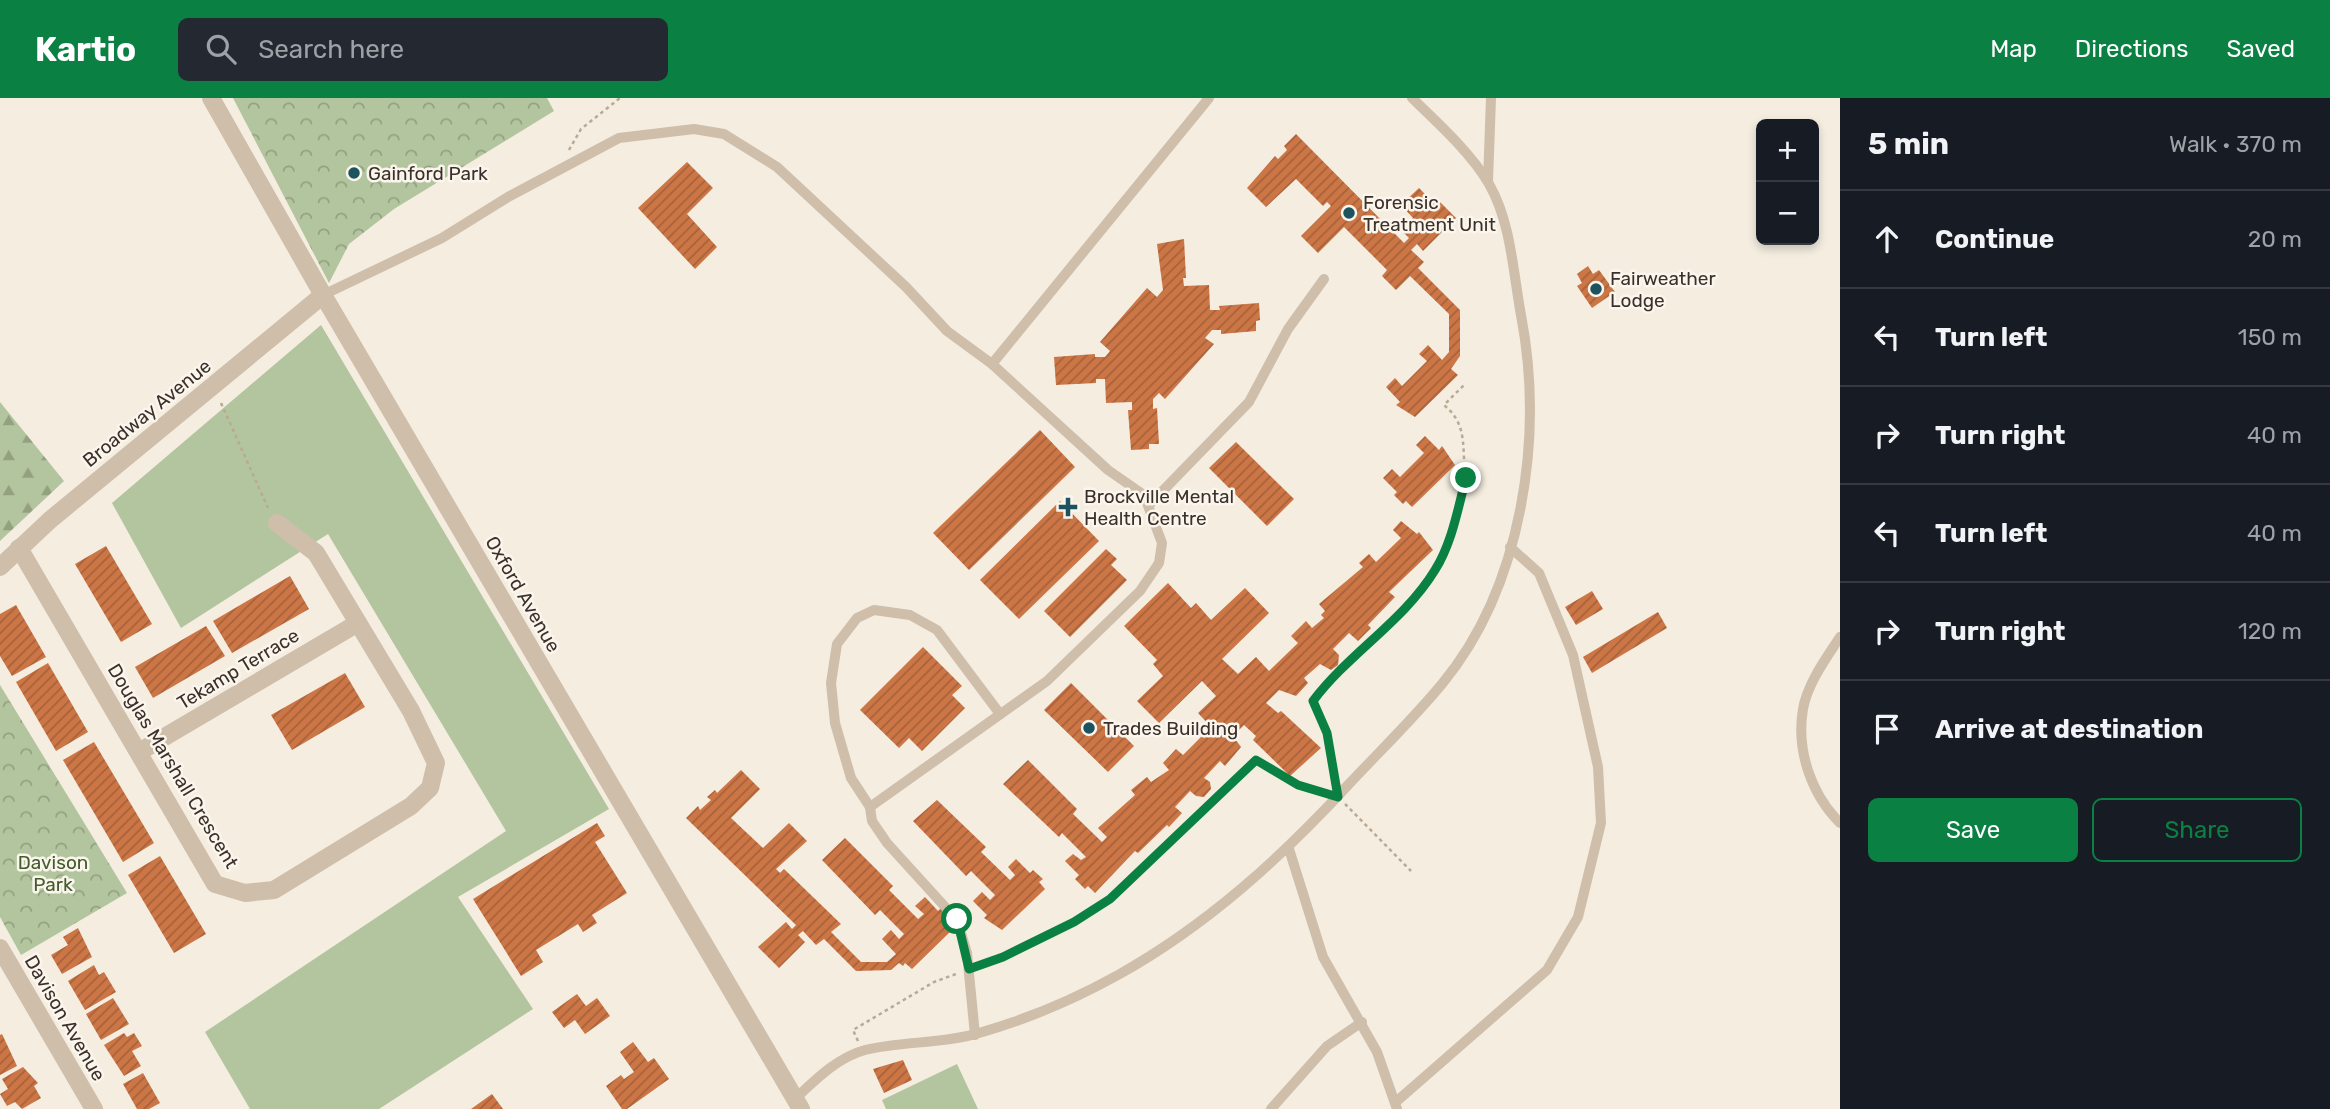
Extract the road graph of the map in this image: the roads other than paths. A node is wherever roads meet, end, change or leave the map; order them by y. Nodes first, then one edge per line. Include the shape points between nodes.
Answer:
1 (211, 98) edge
2 (1209, 98) edge
3 (1412, 98) edge
4 (1491, 98) edge
5 (1488, 181) junction
6 (1324, 279) dead end
7 (323, 295) junction
8 (992, 364) junction
9 (1149, 505) junction
10 (277, 523) road end
11 (1510, 547) junction
12 (19, 548) junction
13 (0, 567) edge
14 (358, 623) junction
15 (1840, 637) edge
16 (1000, 714) junction
17 (139, 752) junction
18 (870, 807) junction
19 (1840, 823) edge
20 (1289, 849) junction
21 (0, 948) edge
22 (1362, 1022) junction
23 (975, 1035) junction
24 (1397, 1105) edge
25 (794, 1106) edge
26 (94, 1109) edge
27 (1271, 1109) edge

1 - 7 street, Oxford Avenue
2 - 8 lane
3 - 5 lane
4 - 5 lane
5 - 11 lane via 1503,215 1530,364 1527,486
6 - 9 lane via 1288,329 1249,402
7 - 8 lane via 442,238 619,138 694,129 723,134 777,167 947,331
7 - 12 street, Broadway Avenue
7 - 25 street, Oxford Avenue
8 - 9 lane via 1108,470 1144,495
9 - 16 lane via 1162,544 1159,563 1140,591 1047,681
10 - 14 street, Douglas Marshall Crescent via 316,553
11 - 20 lane via 1484,619 1444,682
11 - 24 lane via 1539,573 1573,655 1598,767 1601,823 1578,917 1547,970
12 - 13 street, Broadway Avenue
12 - 17 street, Douglas Marshall Crescent
14 - 17 street, Tekamp Terrace
14 - 17 street, Douglas Marshall Crescent via 436,763 430,788 411,806 274,890 246,892 215,884
15 - 19 lane via 1803,708 1805,767
16 - 18 lane
16 - 18 lane via 937,630 910,615 874,610 857,618 836,644 831,683 835,723 851,778
18 - 23 lane via 872,821 887,843 957,919 969,969
20 - 22 lane via 1323,957
20 - 23 lane via 1203,920 1121,974 1057,1008
21 - 26 street, Davison Avenue
22 - 24 lane
22 - 27 lane via 1327,1046
23 - 25 lane via 862,1050 824,1072

